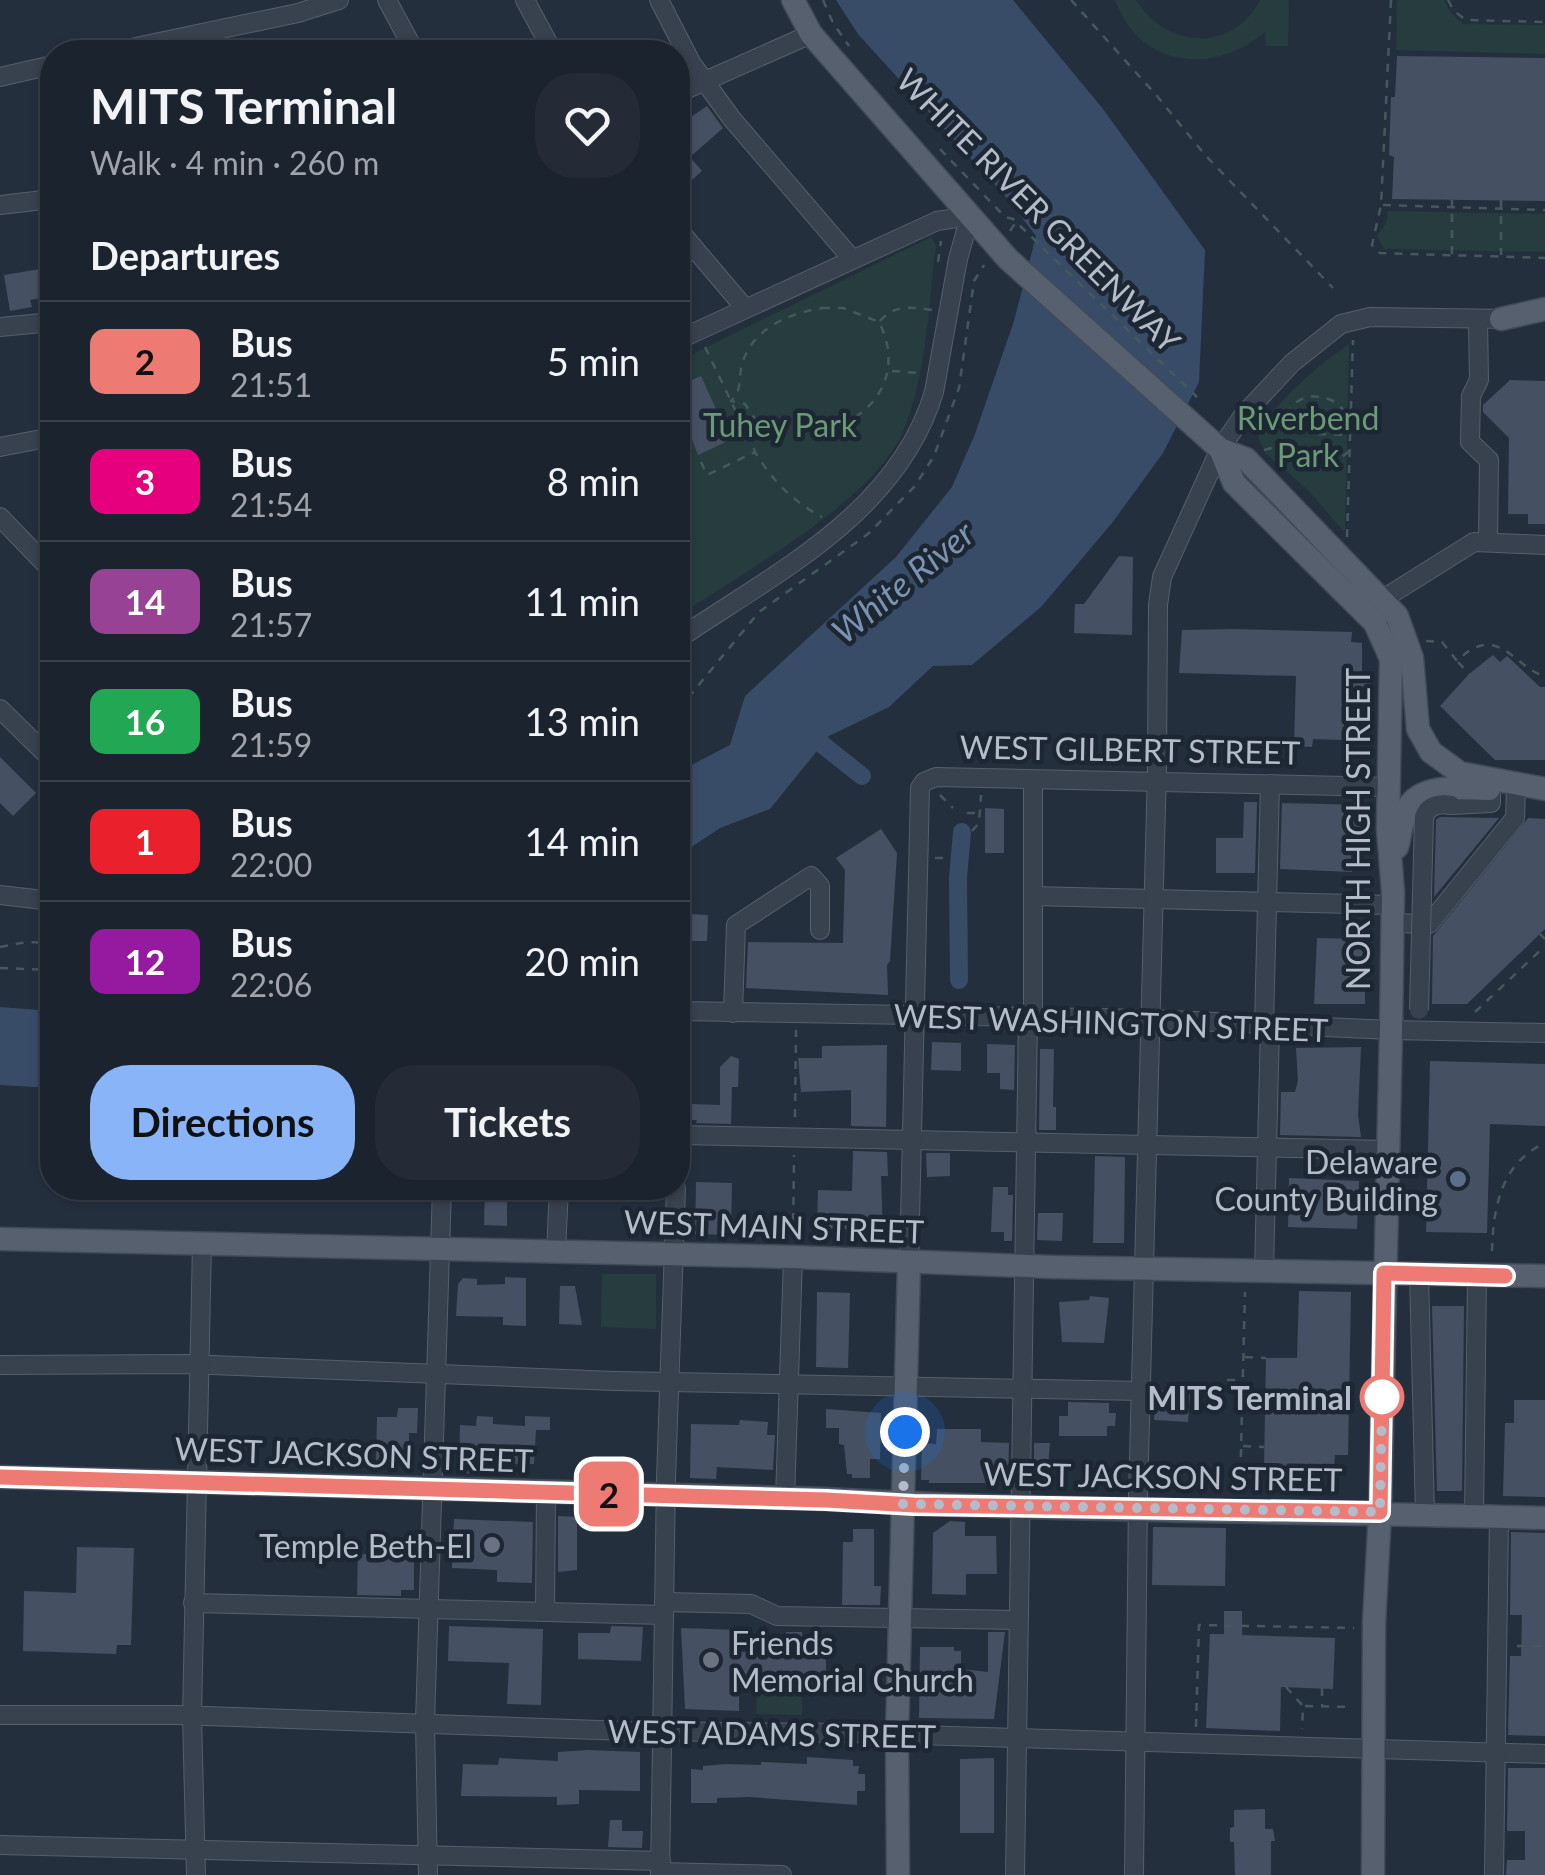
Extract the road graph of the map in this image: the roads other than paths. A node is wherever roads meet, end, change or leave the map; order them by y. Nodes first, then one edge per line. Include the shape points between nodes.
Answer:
1 (340, 0) edge
2 (387, 0) edge
3 (525, 0) edge
4 (659, 0) edge
5 (794, 0) edge
6 (811, 34) junction
7 (168, 40) edge
8 (409, 40) edge
9 (547, 40) edge
10 (680, 40) edge
11 (690, 60) edge
12 (40, 68) edge
13 (0, 77) edge
14 (706, 80) junction
15 (690, 87) edge
16 (40, 200) edge
17 (0, 206) edge
18 (970, 216) junction
19 (690, 243) edge
20 (852, 259) junction
21 (744, 307) junction
22 (1545, 309) edge
23 (1490, 319) junction
24 (1545, 320) edge
25 (40, 323) edge
26 (0, 327) edge
27 (690, 334) edge
28 (40, 439) edge
29 (0, 446) edge
30 (1220, 449) junction
31 (0, 518) edge
32 (1488, 542) junction
33 (1545, 545) edge
34 (40, 559) edge
35 (1383, 598) junction
36 (690, 630) edge
37 (0, 709) edge
38 (40, 748) edge
39 (1033, 781) junction
40 (1156, 782) junction
41 (1270, 784) junction
42 (1389, 787) junction
43 (1545, 789) edge
44 (1516, 790) junction
45 (1491, 796) junction
46 (1490, 849) junction
47 (1392, 859) junction
48 (0, 895) edge
49 (1033, 896) junction
50 (40, 900) edge
51 (1152, 900) junction
52 (1267, 902) junction
53 (1393, 914) junction
54 (820, 930) dead end
55 (690, 1011) edge
56 (733, 1013) junction
57 (916, 1015) junction
58 (1030, 1017) junction
59 (1149, 1019) junction
60 (1267, 1025) junction
61 (1391, 1030) junction
62 (1419, 1031) junction
63 (1545, 1033) edge
64 (690, 1135) edge
65 (911, 1140) junction
66 (1027, 1143) junction
67 (1147, 1146) junction
68 (1266, 1147) junction
69 (1388, 1150) junction
70 (442, 1200) edge
71 (558, 1200) edge
72 (676, 1200) edge
73 (0, 1239) edge
74 (202, 1243) junction
75 (440, 1250) junction
76 (556, 1252) junction
77 (674, 1254) junction
78 (793, 1257) junction
79 (909, 1263) junction
80 (1025, 1266) junction
81 (1144, 1269) junction
82 (1264, 1271) junction
83 (1384, 1273) junction
84 (1419, 1274) junction
85 (1477, 1275) junction
86 (1545, 1276) edge
87 (0, 1364) edge
88 (199, 1364) junction
89 (435, 1374) junction
90 (669, 1381) junction
91 (788, 1383) junction
92 (906, 1384) junction
93 (1022, 1388) junction
94 (1140, 1391) junction
95 (0, 1477) edge
96 (196, 1482) junction
97 (432, 1490) junction
98 (546, 1492) junction
99 (666, 1495) junction
100 (785, 1498) junction
101 (903, 1504) junction
102 (1019, 1505) junction
103 (1138, 1509) junction
104 (1380, 1512) junction
105 (1425, 1514) junction
106 (1474, 1516) junction
107 (1499, 1517) junction
108 (1545, 1518) edge
109 (193, 1603) junction
110 (664, 1609) junction
111 (430, 1610) junction
112 (544, 1612) junction
113 (900, 1617) junction
114 (1018, 1620) junction
115 (0, 1715) edge
116 (192, 1716) junction
117 (426, 1722) junction
118 (664, 1731) junction
119 (897, 1736) junction
120 (1016, 1738) junction
121 (1134, 1744) junction
122 (1373, 1749) junction
123 (1494, 1753) junction
124 (1545, 1754) edge
125 (0, 1845) edge
126 (196, 1849) junction
127 (428, 1854) junction
128 (660, 1869) edge
129 (196, 1875) edge
130 (428, 1875) edge
131 (782, 1875) edge
132 (898, 1875) edge
133 (1015, 1875) edge
134 (1134, 1875) edge
135 (1373, 1875) edge
136 (1494, 1875) edge

1 - 7 street
2 - 8 street
3 - 9 street
4 - 10 street
5 - 6 main road, NORTH HIGH STREET
6 - 14 street
6 - 18 main road, NORTH HIGH STREET
11 - 14 street
12 - 13 street
14 - 15 street
14 - 20 street
16 - 17 street
18 - 20 street via 937,221
18 - 30 main road, NORTH HIGH STREET via 1008,259
18 - 36 street via 934,392 907,454 842,525
19 - 21 street
20 - 21 street
21 - 27 street
22 - 23 main road
23 - 24 street
23 - 30 street via 1370,317 1341,324 1292,363
23 - 32 street via 1471,396 1470,442 1489,460
25 - 26 street
28 - 29 street
30 - 35 main road, NORTH HIGH STREET via 1246,459
30 - 40 street via 1160,589
30 - 42 main road, NORTH HIGH STREET via 1234,483 1360,605 1386,642 1392,680
31 - 34 street
32 - 33 street
32 - 35 street via 1474,542
35 - 43 main road, NORTH HIGH STREET via 1405,632 1418,729 1431,752 1460,773
37 - 38 street
39 - 40 street, WEST GILBERT STREET
39 - 49 street
39 - 57 street, WEST GILBERT STREET via 920,788
40 - 41 street, WEST GILBERT STREET
40 - 51 street
41 - 42 street, WEST GILBERT STREET
41 - 52 street
42 - 47 main road, NORTH HIGH STREET
43 - 44 main road
44 - 45 main road
44 - 46 street via 1514,818
45 - 46 street
45 - 47 main road via 1444,790 1413,800
45 - 62 street, bridge via 1435,806 1424,818
46 - 53 street via 1429,924
47 - 53 main road, NORTH HIGH STREET
48 - 50 street
49 - 51 street
49 - 58 street
51 - 52 street
51 - 59 street
52 - 53 street
52 - 60 street
53 - 61 main road, NORTH HIGH STREET
54 - 56 street via 820,886 811,876 736,924
55 - 56 street, WEST WASHINGTON STREET
56 - 57 street, WEST WASHINGTON STREET
57 - 58 street, WEST WASHINGTON STREET
57 - 65 street
58 - 59 street, WEST WASHINGTON STREET
58 - 66 street
59 - 60 street, WEST WASHINGTON STREET
59 - 67 street
60 - 61 street, WEST WASHINGTON STREET
60 - 68 street
61 - 62 street, WEST WASHINGTON STREET
61 - 69 main road, NORTH HIGH STREET
62 - 63 street, WEST WASHINGTON STREET
64 - 65 street
65 - 66 street
65 - 79 street
66 - 67 street
66 - 80 street
67 - 68 street
67 - 81 street
68 - 69 street
68 - 82 street
69 - 83 main road, NORTH HIGH STREET
70 - 75 street
71 - 76 street
72 - 77 street
73 - 74 main road, WEST MAIN STREET
74 - 75 main road, WEST MAIN STREET
74 - 88 street
75 - 76 main road, WEST MAIN STREET
75 - 89 street
76 - 77 main road, WEST MAIN STREET
77 - 78 main road, WEST MAIN STREET
77 - 90 street
78 - 79 main road, WEST MAIN STREET
78 - 91 street
79 - 80 main road, WEST MAIN STREET
79 - 92 main road
80 - 81 main road, WEST MAIN STREET
80 - 93 street
81 - 82 main road, WEST MAIN STREET
81 - 94 street
82 - 83 main road, WEST MAIN STREET
83 - 84 main road, WEST MAIN STREET
83 - 104 main road, NORTH HIGH STREET
84 - 85 main road, WEST MAIN STREET
84 - 105 street
85 - 86 main road, WEST MAIN STREET
85 - 106 street
87 - 88 street
88 - 89 street
88 - 96 street
89 - 90 street
89 - 97 street
90 - 91 street
90 - 99 street
91 - 92 street
91 - 100 street
92 - 93 street
92 - 101 main road
93 - 94 street
93 - 102 street
94 - 103 street
95 - 96 main road, WEST JACKSON STREET
96 - 97 main road, WEST JACKSON STREET
96 - 109 street
97 - 98 main road, WEST JACKSON STREET
97 - 111 street
98 - 99 main road, WEST JACKSON STREET
98 - 112 street
99 - 100 main road, WEST JACKSON STREET
99 - 110 street
100 - 101 main road, WEST JACKSON STREET
101 - 102 main road, WEST JACKSON STREET
101 - 113 main road
102 - 103 main road, WEST JACKSON STREET
102 - 114 street
103 - 104 main road, WEST JACKSON STREET
103 - 121 street
104 - 105 main road, WEST JACKSON STREET
104 - 122 main road, NORTH HIGH STREET
105 - 106 main road, WEST JACKSON STREET
106 - 107 main road, WEST JACKSON STREET
107 - 108 main road, WEST JACKSON STREET
107 - 123 street
109 - 111 street
109 - 116 street
110 - 112 street
110 - 113 street via 751,1604 777,1616
110 - 118 street
111 - 112 street
111 - 117 street
113 - 114 street
113 - 119 main road
114 - 120 street
115 - 116 street, WEST ADAMS STREET
116 - 117 street, WEST ADAMS STREET
116 - 126 street
117 - 118 street, WEST ADAMS STREET
117 - 127 street
118 - 119 street, WEST ADAMS STREET
118 - 128 street
119 - 120 street, WEST ADAMS STREET
119 - 132 main road
120 - 121 street, WEST ADAMS STREET
120 - 133 street
121 - 122 street, WEST ADAMS STREET
121 - 134 street
122 - 123 street, WEST ADAMS STREET
122 - 135 main road, NORTH HIGH STREET
123 - 124 street, WEST ADAMS STREET
123 - 136 street
125 - 126 street
126 - 127 street
126 - 129 street
127 - 128 street
127 - 130 street
128 - 131 street

